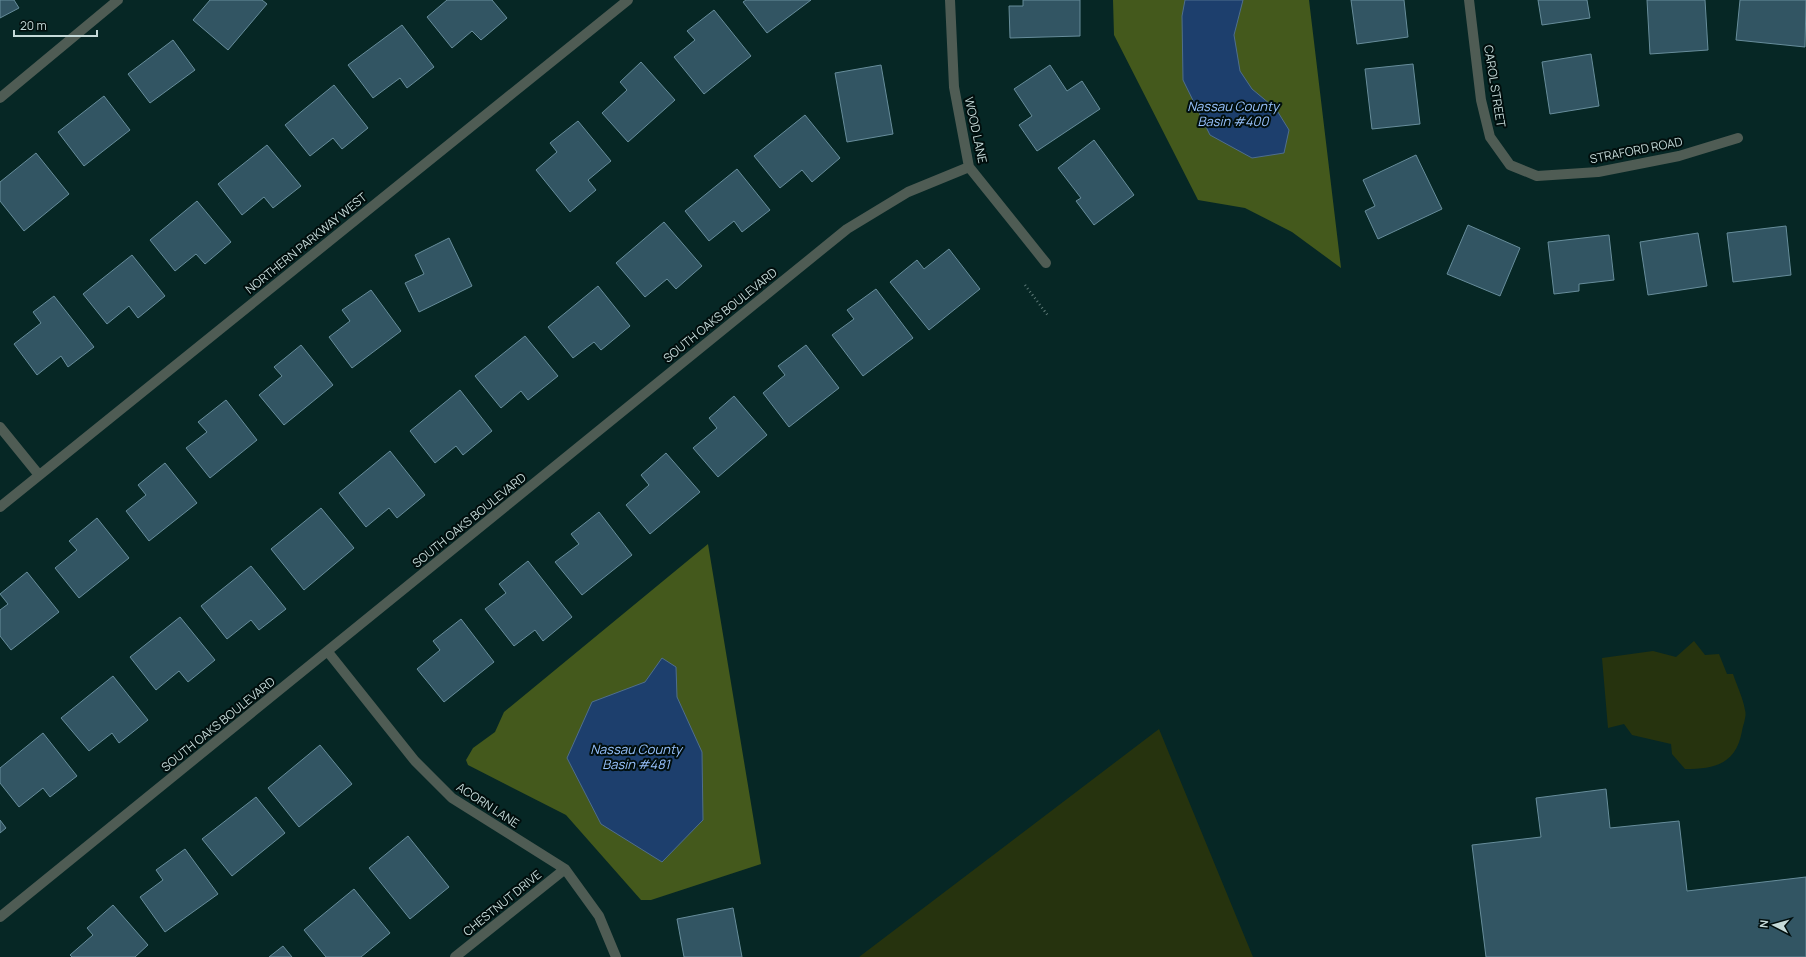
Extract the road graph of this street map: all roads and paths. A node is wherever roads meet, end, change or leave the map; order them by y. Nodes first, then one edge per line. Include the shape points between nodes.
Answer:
1 (118, 0) edge
2 (628, 0) edge
3 (950, 0) edge
4 (1469, 0) edge
5 (0, 98) edge
6 (1738, 138) dead end
7 (969, 167) junction
8 (1537, 176) joint
9 (1046, 263) dead end
10 (1025, 285) dead end
11 (1049, 317) dead end
12 (0, 427) edge
13 (39, 475) junction
14 (0, 507) edge
15 (328, 652) junction
16 (565, 869) junction
17 (0, 917) edge
18 (455, 957) edge
19 (616, 957) edge

1 - 5 street
2 - 13 street, NORTHERN PARKWAY WEST
3 - 7 street, WOOD LANE via 954,87
4 - 8 street, CAROL STREET via 1481,100 1490,137 1510,165
6 - 8 street, STRAFORD ROAD via 1679,156 1598,172
7 - 9 street, WOOD LANE
7 - 15 street, SOUTH OAKS BOULEVARD via 908,192 847,228
10 - 11 path
12 - 13 street
13 - 14 street, NORTHERN PARKWAY WEST
15 - 16 street, ACORN LANE via 415,761 452,798
15 - 17 street, SOUTH OAKS BOULEVARD
16 - 18 street, CHESTNUT DRIVE
16 - 19 street, ACORN LANE via 599,916

